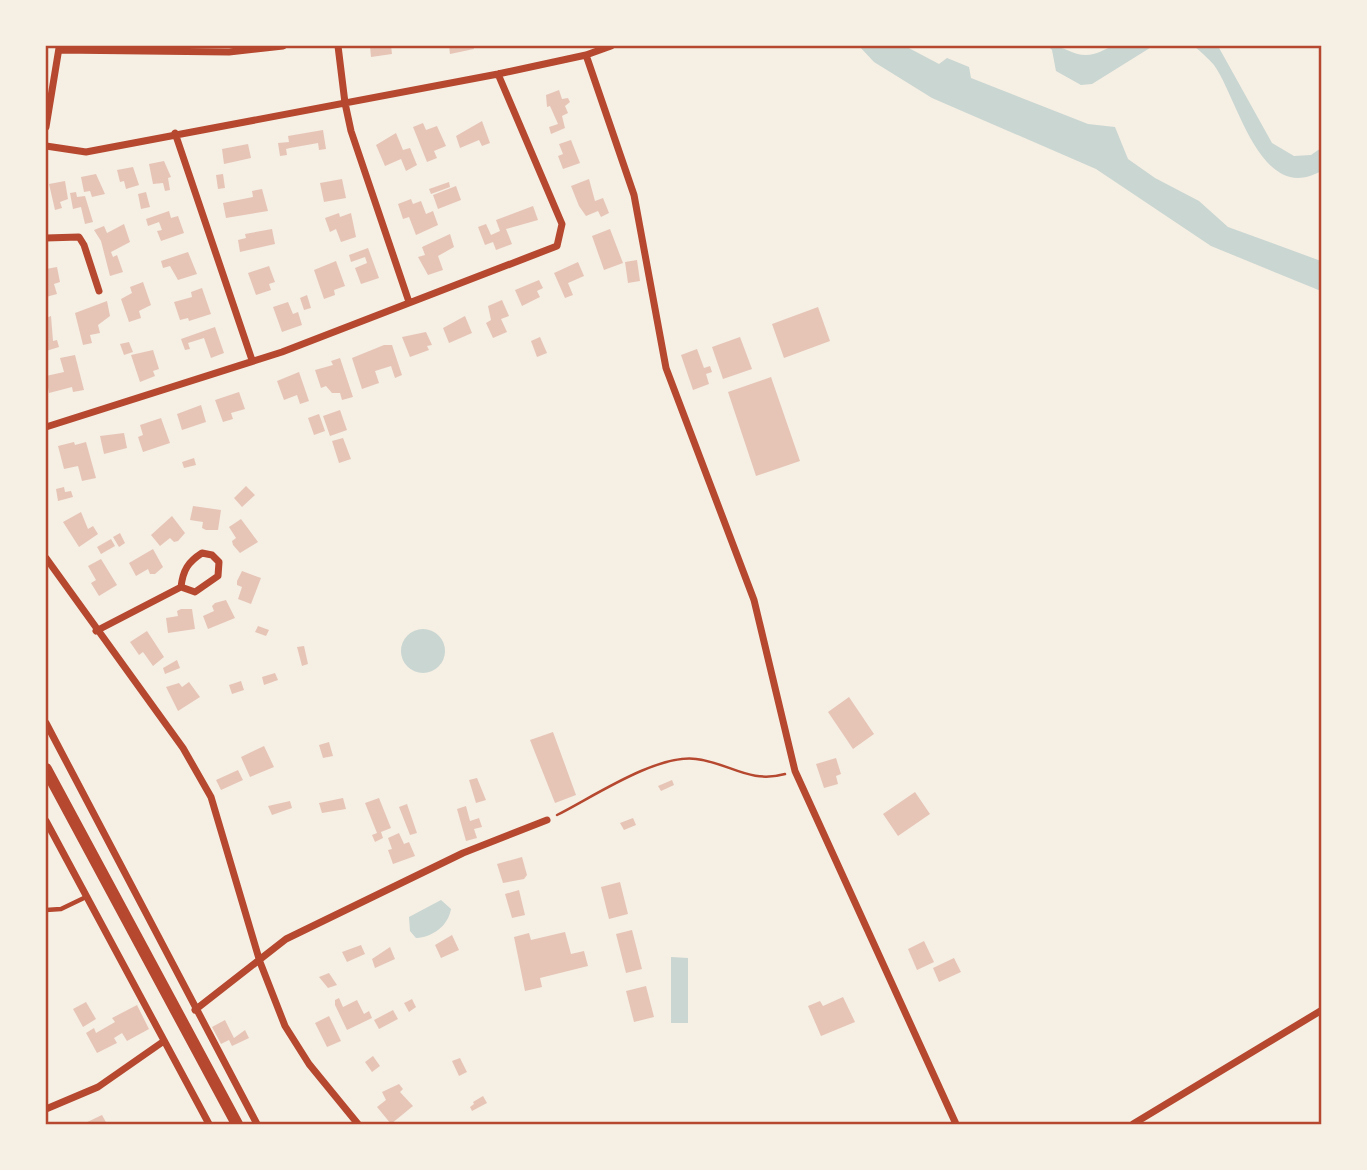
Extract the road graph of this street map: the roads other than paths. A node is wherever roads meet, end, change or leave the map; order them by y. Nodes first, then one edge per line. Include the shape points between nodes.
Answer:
1 (283, 46) edge
2 (338, 46) edge
3 (611, 46) edge
4 (59, 48) edge
5 (586, 55) junction
6 (498, 74) junction
7 (345, 103) junction
8 (46, 127) edge
9 (175, 133) junction
10 (46, 146) edge
11 (46, 238) edge
12 (99, 291) dead end
13 (409, 302) junction
14 (252, 360) junction
15 (46, 427) edge
16 (46, 558) edge
17 (181, 587) junction
18 (96, 631) junction
19 (46, 723) edge
20 (46, 769) edge
21 (547, 820) road end
22 (46, 821) edge
23 (86, 897) junction
24 (46, 910) edge
25 (260, 962) junction
26 (195, 1010) junction
27 (1321, 1010) edge
28 (164, 1041) junction
29 (46, 1109) edge
30 (209, 1125) edge
31 (237, 1125) edge
32 (257, 1125) edge
33 (358, 1125) edge
34 (956, 1125) edge
35 (1133, 1125) edge

1 - 4 street via 229,52
2 - 7 street
3 - 5 street
4 - 8 street
5 - 6 street
5 - 34 street via 634,195 666,368 754,600 795,771
6 - 7 street
6 - 13 street via 562,224 560,241 557,246
7 - 9 street
7 - 13 street
9 - 10 street via 86,152
9 - 14 street
11 - 12 street via 79,237
13 - 14 street
14 - 15 street
16 - 18 street
17 - 17 street via 195,592 209,586 218,576 219,562 202,553 183,572
17 - 18 street
18 - 25 street via 183,748 211,797
19 - 26 street
20 - 31 main road
21 - 25 street via 463,853 286,939
22 - 23 street
23 - 24 lane via 61,909
23 - 28 street
25 - 26 street
25 - 33 street via 285,1026 309,1065
26 - 32 street
27 - 35 street
28 - 29 street via 98,1087
28 - 30 street

